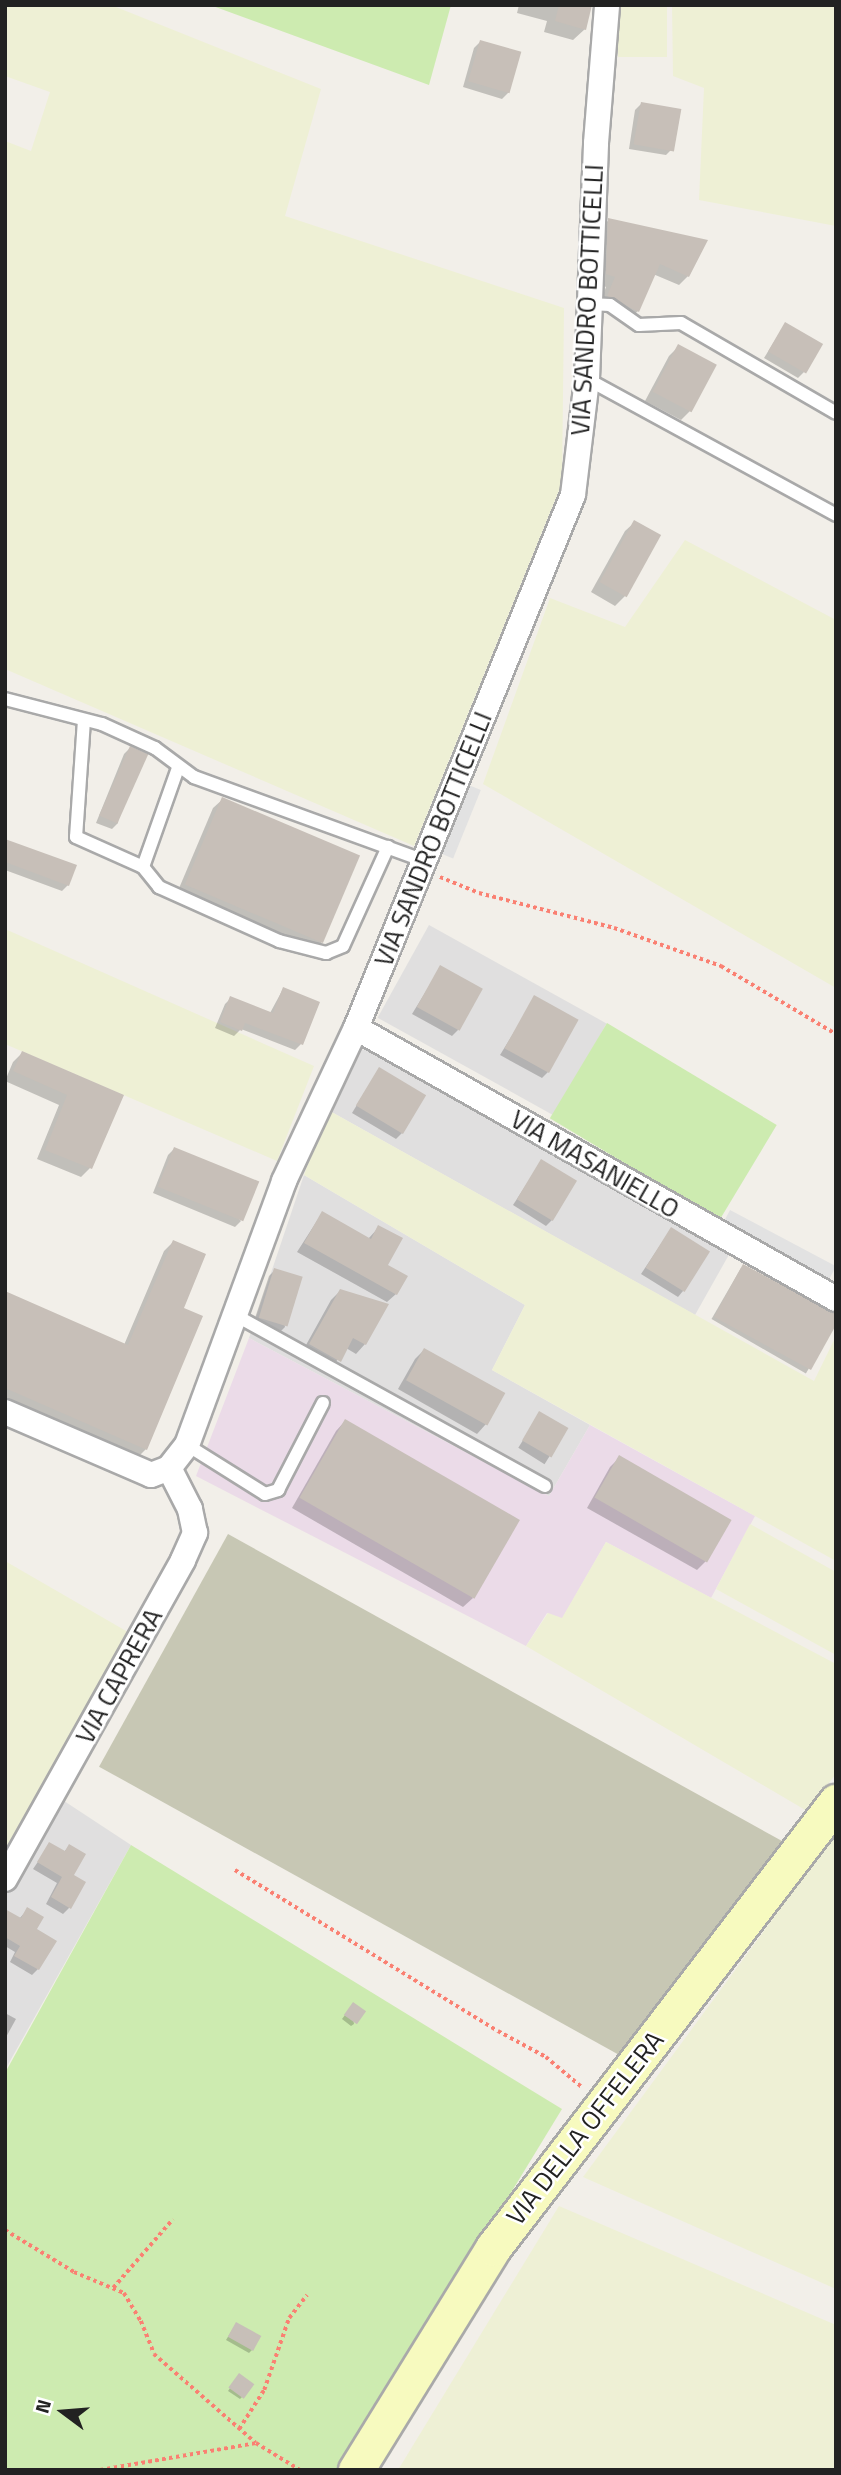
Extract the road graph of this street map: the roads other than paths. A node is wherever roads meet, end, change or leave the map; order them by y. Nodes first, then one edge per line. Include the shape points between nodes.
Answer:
1 (607, 5) edge
2 (589, 304) junction
3 (587, 379) junction
4 (836, 413) edge
5 (836, 515) edge
6 (5, 699) edge
7 (85, 720) junction
8 (177, 768) junction
9 (388, 847) junction
10 (423, 865) junction
11 (143, 867) junction
12 (356, 1028) junction
13 (836, 1299) edge
14 (235, 1315) junction
15 (323, 1403) dead end
16 (5, 1412) edge
17 (187, 1445) junction
18 (169, 1468) junction
19 (545, 1486) dead end
20 (836, 1802) edge
21 (5, 1879) edge
22 (356, 2470) edge

1 - 2 street, VIA SANDRO BOTTICELLI
2 - 3 street, VIA SANDRO BOTTICELLI
2 - 4 lane via 610,305 639,325 681,323
3 - 5 lane
3 - 10 street, VIA SANDRO BOTTICELLI via 573,495
6 - 7 lane
7 - 8 lane via 155,748
7 - 11 lane via 76,837
8 - 9 lane
8 - 11 lane
9 - 10 lane
9 - 11 lane via 343,946 326,953 279,941 159,887
10 - 12 street, VIA SANDRO BOTTICELLI
12 - 13 street, VIA MASANIELLO
12 - 14 street, VIA SANDRO BOTTICELLI via 284,1181
14 - 17 street, VIA SANDRO BOTTICELLI
14 - 19 lane
15 - 17 lane via 278,1490 265,1494
16 - 18 street via 151,1475
17 - 18 street, VIA SANDRO BOTTICELLI
18 - 21 street, VIA CAPRERA via 190,1509 195,1533
20 - 22 street, VIA DELLA OFFELERA via 493,2248

